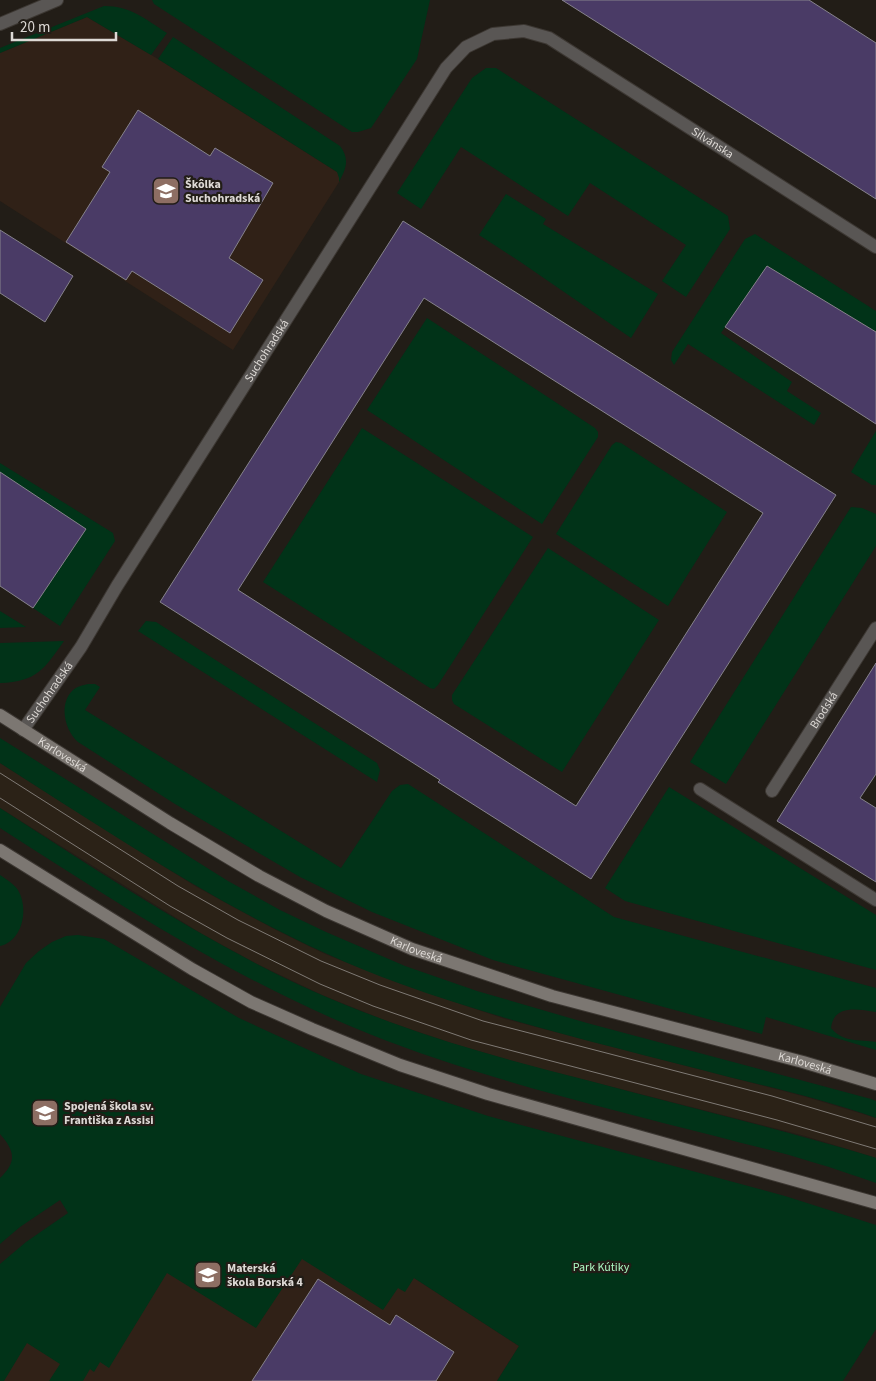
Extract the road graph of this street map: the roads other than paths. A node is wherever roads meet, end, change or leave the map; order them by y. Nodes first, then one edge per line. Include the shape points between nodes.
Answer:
1 (56, 0) edge
2 (0, 24) edge
3 (549, 38) joint
4 (876, 247) edge
5 (876, 628) edge
6 (0, 715) edge
7 (23, 730) junction
8 (700, 789) dead end
9 (772, 791) dead end
10 (0, 850) edge
11 (876, 900) edge
12 (876, 1084) edge
13 (876, 1203) edge

1 - 2 street
3 - 4 street, Silvánska
3 - 7 street, Suchohradská via 524,31 493,34 466,47 446,68 81,647
5 - 9 street, Brodská
6 - 7 main road, Karloveská
7 - 12 main road, Karloveská via 259,876 326,911 412,949 552,996
8 - 11 street
10 - 13 main road via 251,1002 382,1058 488,1094

